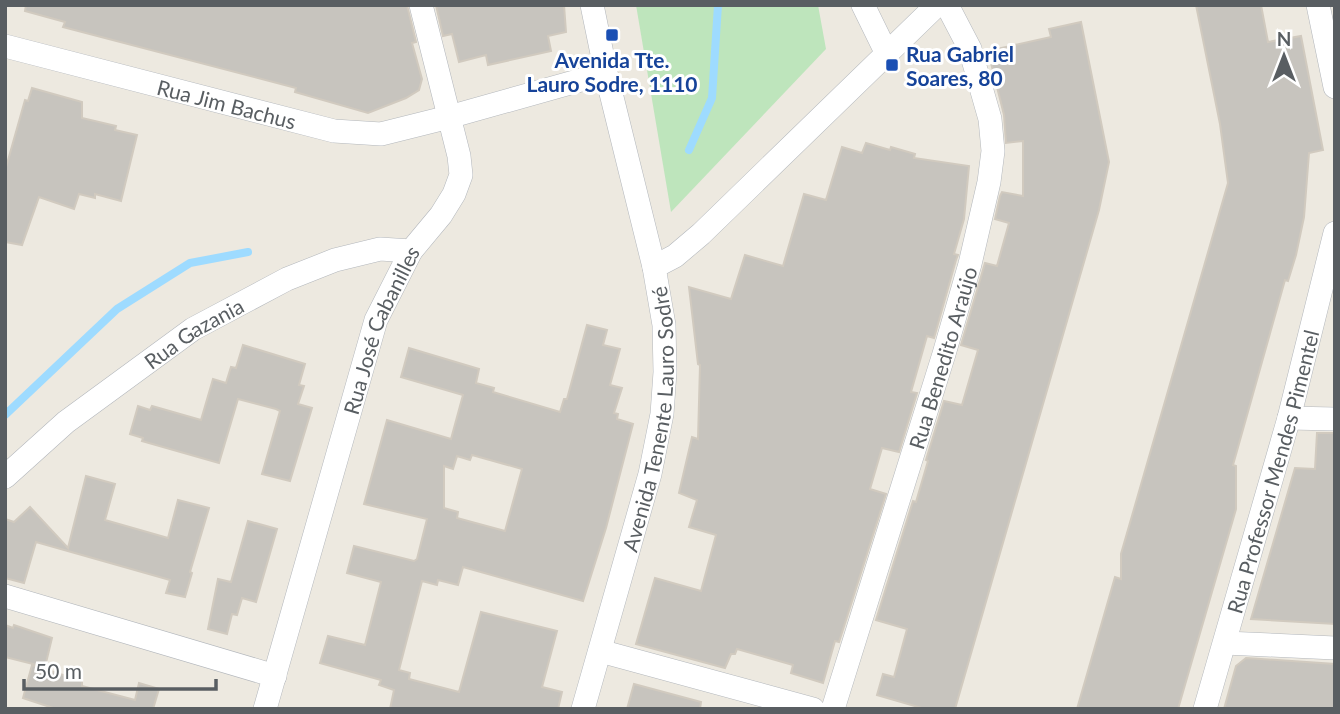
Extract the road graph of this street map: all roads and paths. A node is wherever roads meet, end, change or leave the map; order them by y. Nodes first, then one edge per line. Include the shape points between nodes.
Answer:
1 (421, 5) edge
2 (592, 5) edge
3 (863, 5) edge
4 (937, 5) edge
5 (947, 5) edge
6 (1318, 5) edge
7 (5, 46) edge
8 (887, 54) junction
9 (606, 73) junction
10 (1335, 88) edge
11 (449, 117) junction
12 (1335, 233) edge
13 (411, 251) junction
14 (654, 267) junction
15 (1289, 418) junction
16 (1335, 419) edge
17 (5, 477) edge
18 (5, 596) edge
19 (1225, 643) junction
20 (1335, 648) edge
21 (600, 651) junction
22 (275, 676) junction
23 (265, 709) edge
24 (583, 709) edge
25 (813, 709) edge
26 (833, 709) edge
27 (1205, 709) edge

1 - 11 street, Rua José Cabanilles
2 - 9 street, Avenida Tenente Lauro Sodré
3 - 8 street
4 - 8 street
5 - 26 street, Rua Benedito Araújo via 970,49 990,119 993,151 989,182 944,354
6 - 10 street
7 - 11 street, Rua Jim Bachus via 334,131 381,134
8 - 14 street via 701,234 676,256
9 - 11 street
9 - 14 street, Avenida Tenente Lauro Sodré
11 - 13 street, Rua José Cabanilles via 461,175 454,194
12 - 15 street, Rua Professor Mendes Pimentel
13 - 17 street, Rua Gazania via 380,250 335,260 287,279 193,329 66,422
13 - 22 street, Rua José Cabanilles via 376,320
14 - 21 street, Avenida Tenente Lauro Sodré via 664,325 662,414 650,474
15 - 16 street
15 - 19 street, Rua Professor Mendes Pimentel
18 - 22 street
19 - 20 street
19 - 27 street, Rua Professor Mendes Pimentel
21 - 24 street, Avenida Tenente Lauro Sodré
21 - 25 street
22 - 23 street, Rua José Cabanilles

